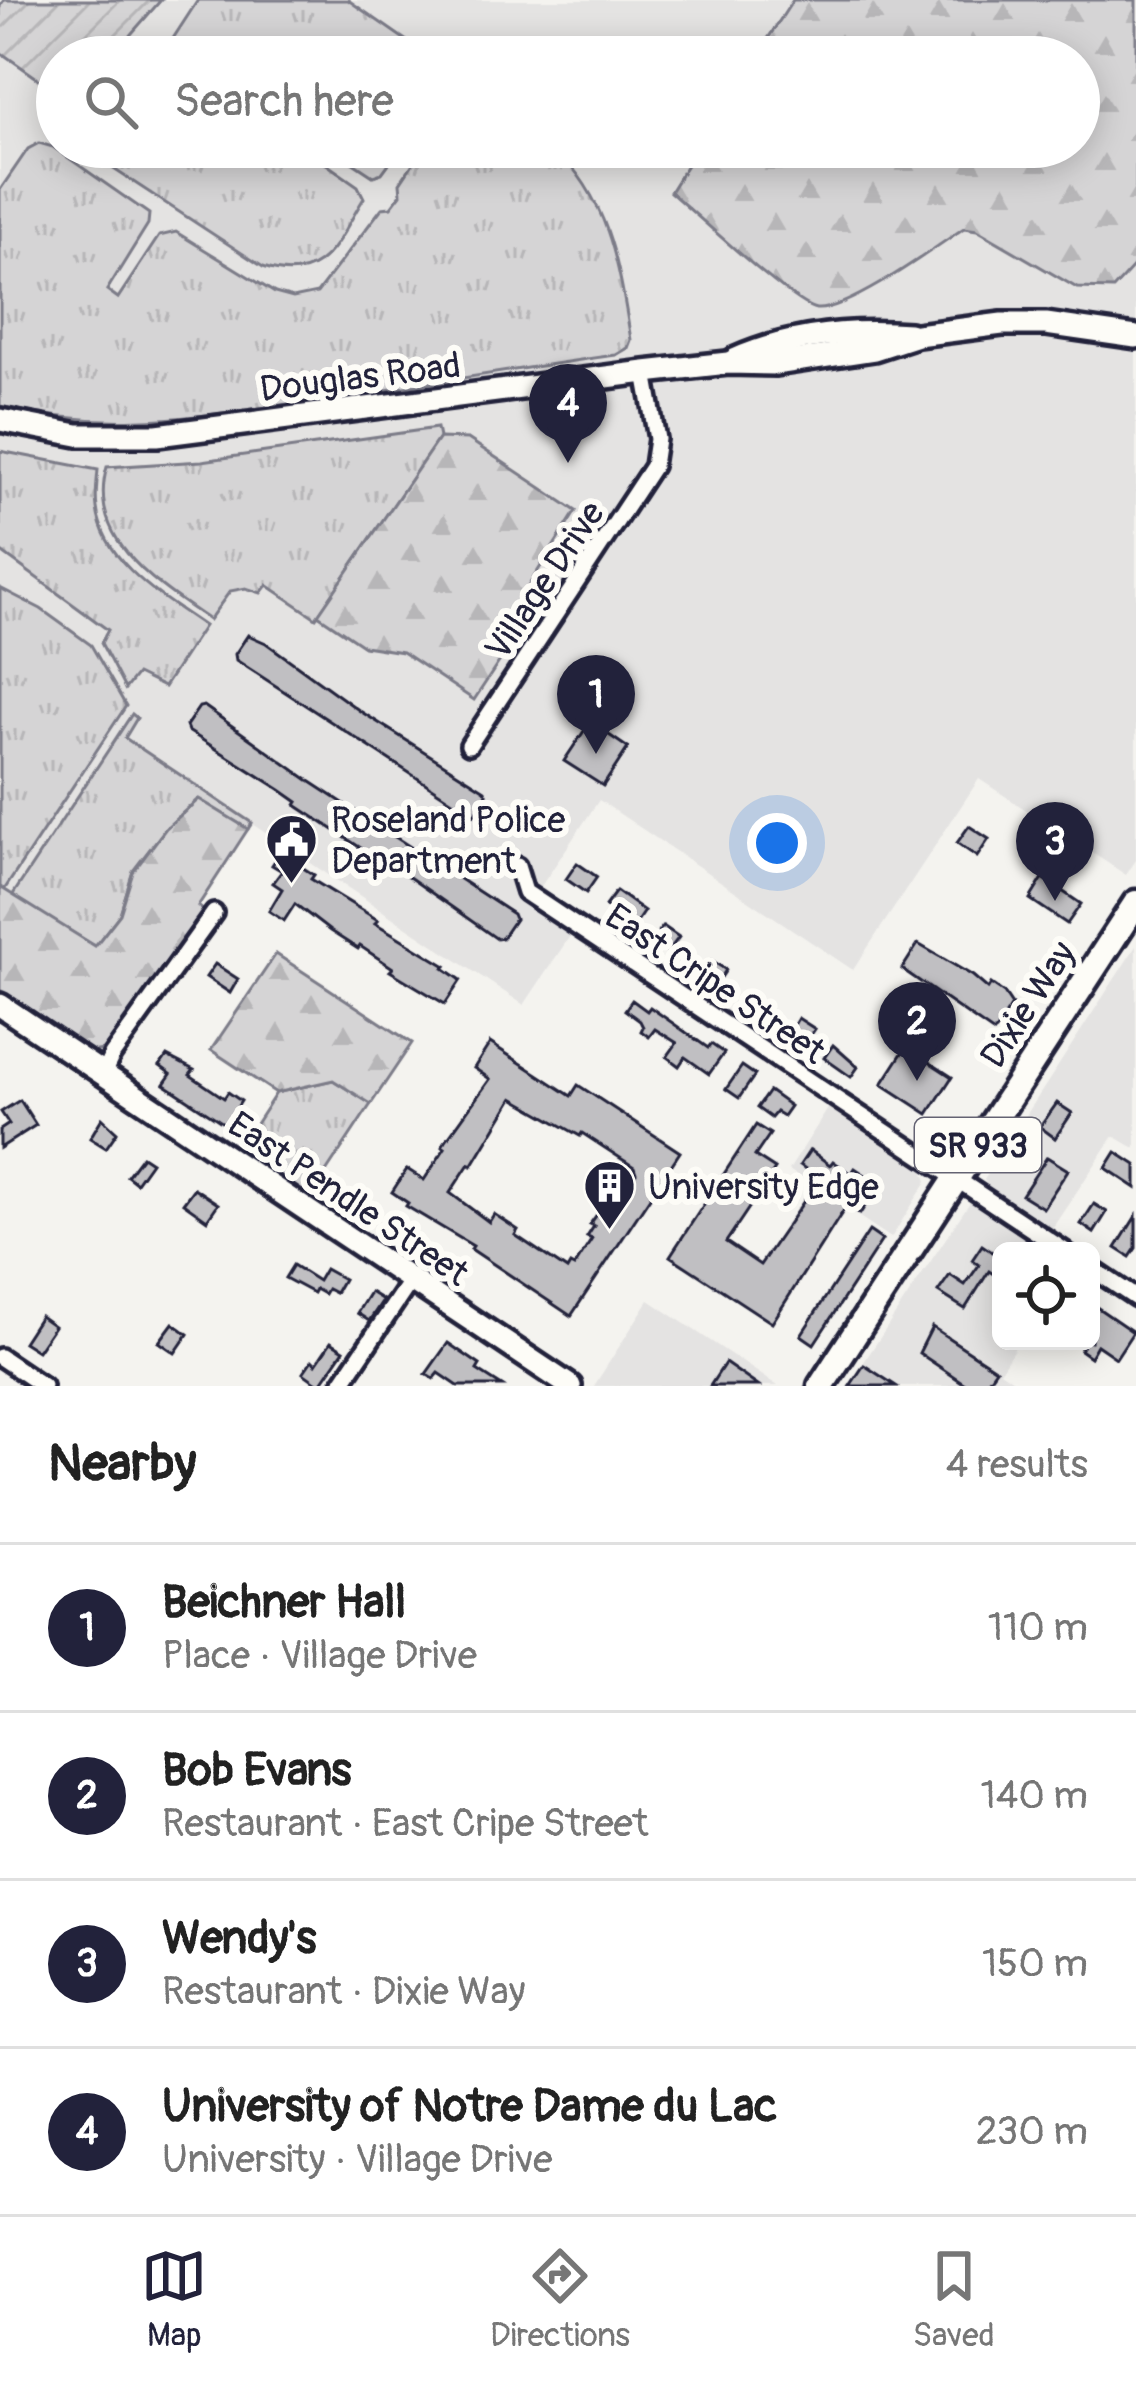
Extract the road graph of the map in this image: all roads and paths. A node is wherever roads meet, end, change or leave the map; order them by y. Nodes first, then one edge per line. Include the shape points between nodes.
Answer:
1 (1136, 337) edge
2 (645, 372) junction
3 (0, 421) edge
4 (469, 746) dead end
5 (517, 866) dead end
6 (1136, 903) edge
7 (214, 914) dead end
8 (0, 1005) edge
9 (97, 1069) junction
10 (956, 1178) junction
11 (1052, 1242) edge
12 (1100, 1274) edge
13 (411, 1280) junction
14 (1136, 1298) edge
15 (0, 1357) edge
16 (24, 1381) edge
17 (43, 1386) edge
18 (340, 1386) edge
19 (570, 1386) edge
20 (821, 1386) edge

1 - 2 street, Douglas Road via 1002,324 775,364
2 - 3 street, Douglas Road via 157,435 78,435
2 - 4 street, Village Drive via 657,439 653,466
5 - 10 street, East Cripe Street via 525,892
6 - 10 main road, Dixie Way / SR 933
7 - 9 street
8 - 9 street, East Pendle Street
9 - 13 street, East Pendle Street
10 - 11 street, East Cripe Street
10 - 20 main road, Dixie Way / SR 933
12 - 14 street
13 - 18 street
13 - 19 street, East Pendle Street
15 - 16 street
16 - 17 street

